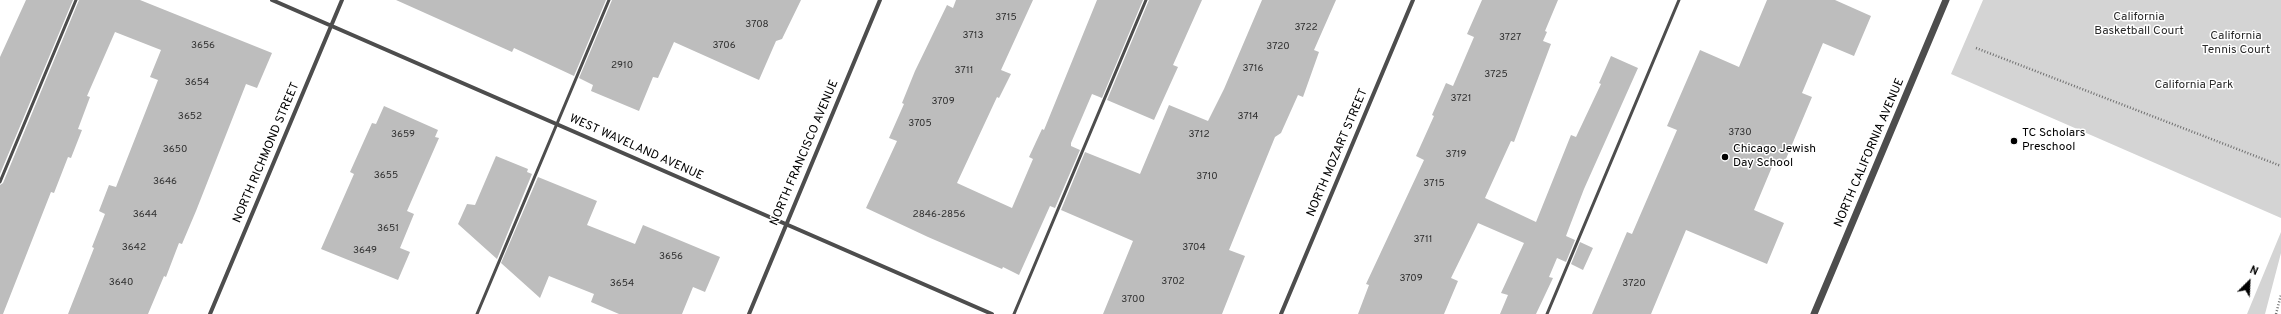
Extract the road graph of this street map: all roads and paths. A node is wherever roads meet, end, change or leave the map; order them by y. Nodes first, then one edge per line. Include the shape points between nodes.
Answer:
1 (76, 0) edge
2 (272, 0) edge
3 (342, 0) edge
4 (609, 0) edge
5 (880, 0) edge
6 (1146, 0) edge
7 (1413, 0) edge
8 (1679, 0) edge
9 (1946, 0) edge
10 (331, 26) junction
11 (1976, 48) dead end
12 (557, 124) junction
13 (2281, 166) edge
14 (0, 182) edge
15 (786, 224) junction
16 (2281, 294) edge
17 (210, 314) edge
18 (477, 314) edge
19 (749, 314) edge
20 (992, 314) edge
21 (1014, 314) edge
22 (1281, 314) edge
23 (1546, 314) edge
24 (1814, 314) edge
25 (2276, 314) edge

1 - 14 lane
2 - 10 street, WEST WAVELAND AVENUE
3 - 10 street, NORTH RICHMOND STREET
4 - 12 lane
5 - 15 street, NORTH FRANCISCO AVENUE
6 - 21 lane
7 - 22 street, NORTH MOZART STREET
8 - 23 lane
9 - 24 street, NORTH CALIFORNIA AVENUE
10 - 12 street, WEST WAVELAND AVENUE
10 - 17 street, NORTH RICHMOND STREET
11 - 13 path
12 - 15 street, WEST WAVELAND AVENUE
12 - 18 lane
15 - 19 street, NORTH FRANCISCO AVENUE
15 - 20 street, WEST WAVELAND AVENUE
16 - 25 path

